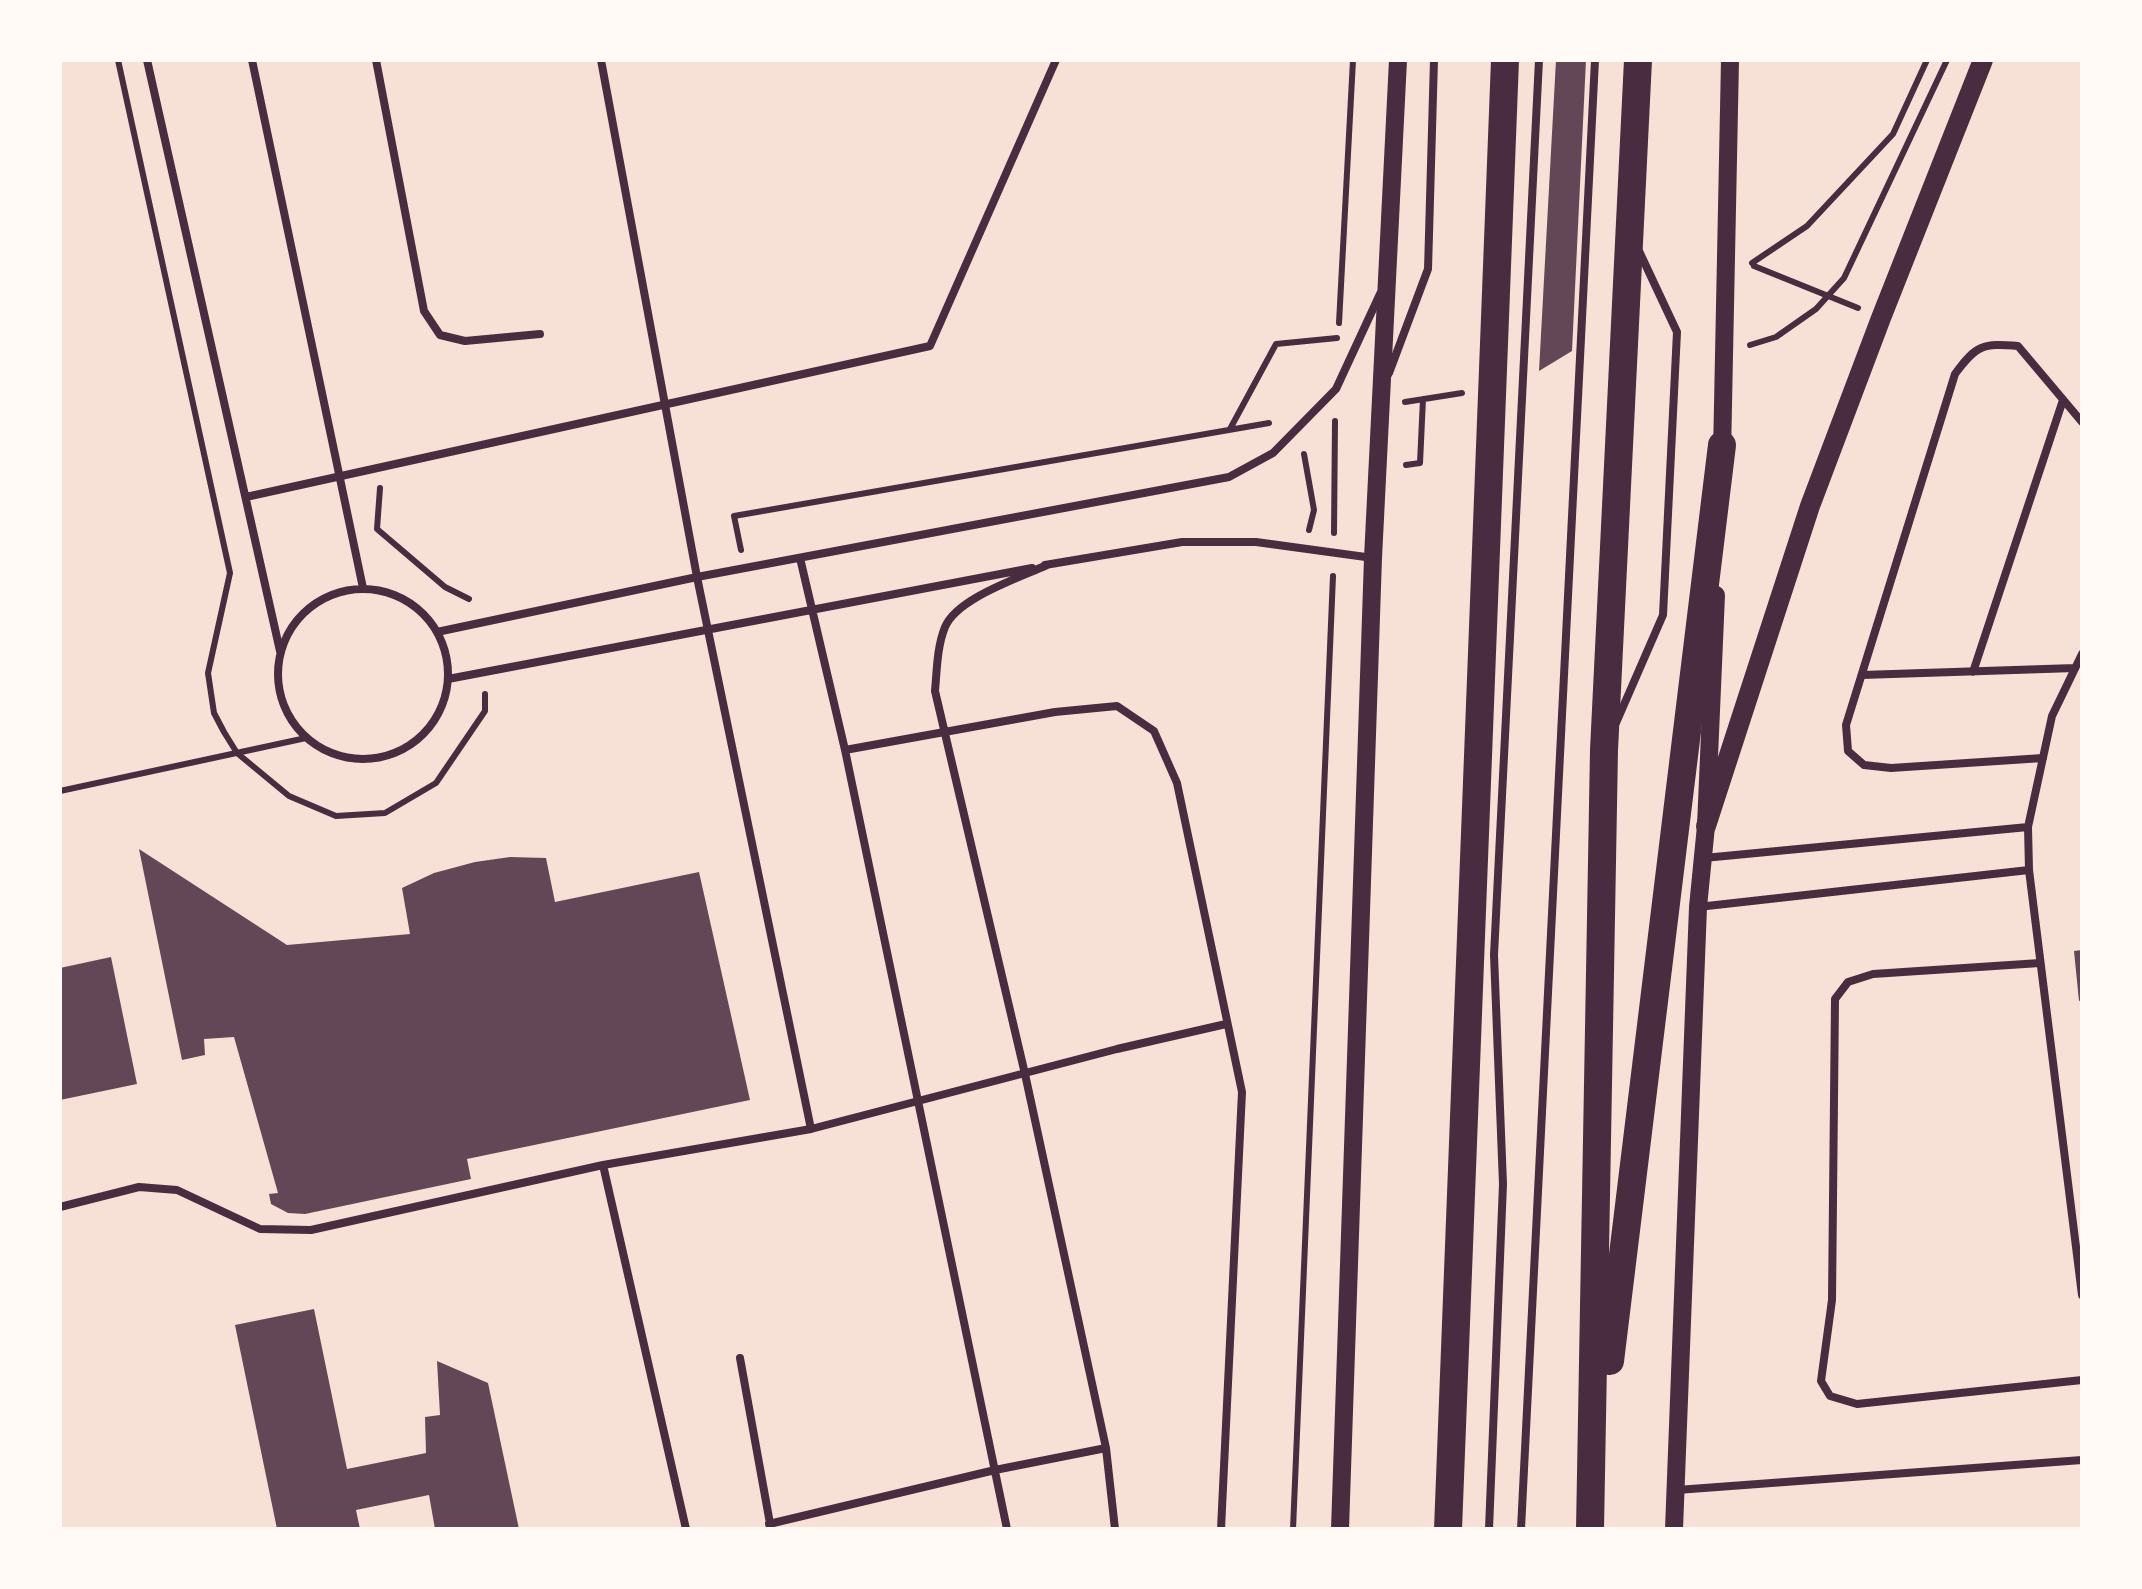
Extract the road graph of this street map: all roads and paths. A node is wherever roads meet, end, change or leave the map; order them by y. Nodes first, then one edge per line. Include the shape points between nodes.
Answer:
1 (118, 60) edge
2 (147, 60) edge
3 (252, 60) edge
4 (376, 60) edge
5 (600, 60) edge
6 (1056, 60) edge
7 (1353, 60) edge
8 (1398, 60) edge
9 (1434, 60) edge
10 (1496, 60) edge
11 (1505, 60) edge
12 (1539, 60) edge
13 (1595, 60) edge
14 (1638, 60) edge
15 (1730, 60) edge
16 (1927, 60) edge
17 (1983, 60) edge
18 (1500, 173) junction
19 (1632, 234) junction
20 (1724, 255) junction
21 (1750, 265) junction
22 (1388, 276) junction
23 (1880, 318) junction
24 (540, 334) dead end
25 (1360, 336) junction
26 (1338, 338) junction
27 (1336, 389) junction
28 (1381, 394) junction
29 (1424, 399) dead end
30 (2064, 400) junction
31 (665, 405) junction
32 (2082, 422) edge
33 (1296, 429) junction
34 (1229, 430) dead end
35 (1722, 444) junction
36 (1420, 463) dead end
37 (382, 466) junction
38 (340, 476) junction
39 (246, 497) junction
40 (1305, 547) junction
41 (1334, 552) junction
42 (800, 558) junction
43 (1373, 558) junction
44 (1047, 565) junction
45 (697, 577) junction
46 (362, 588) junction
47 (469, 599) dead end
48 (810, 611) junction
49 (708, 631) junction
50 (437, 632) junction
51 (280, 651) junction
52 (2082, 654) edge
53 (2075, 668) junction
54 (486, 672) junction
55 (1972, 672) junction
56 (1862, 675) junction
57 (448, 679) junction
58 (946, 732) junction
59 (306, 738) junction
60 (845, 750) junction
61 (1604, 750) junction
62 (237, 754) junction
63 (2043, 758) junction
64 (60, 791) edge
65 (1706, 826) junction
66 (2028, 828) junction
67 (1702, 858) junction
68 (2028, 870) junction
69 (1698, 907) junction
70 (2040, 963) junction
71 (1226, 1024) junction
72 (1024, 1074) junction
73 (919, 1103) junction
74 (811, 1129) junction
75 (603, 1165) junction
76 (60, 1207) edge
77 (2082, 1296) edge
78 (740, 1358) dead end
79 (2082, 1380) edge
80 (1106, 1448) junction
81 (2082, 1460) edge
82 (995, 1470) junction
83 (1676, 1490) junction
84 (1591, 1518) edge
85 (770, 1526) edge
86 (686, 1529) edge
87 (1007, 1529) edge
88 (1115, 1529) edge
89 (1221, 1529) edge
90 (1293, 1529) edge
91 (1340, 1529) edge
92 (1448, 1529) edge
93 (1489, 1529) edge
94 (1521, 1529) edge
95 (1674, 1529) edge

1 - 62 path via 230,574 208,673 214,712
2 - 39 lane
3 - 38 lane
4 - 24 lane via 424,310 440,335 465,342
5 - 31 lane
6 - 31 lane via 930,346
7 - 26 path
8 - 22 street
9 - 28 lane via 1428,269
10 - 18 highway
11 - 18 highway
12 - 93 lane via 1494,955 1503,1184
13 - 94 lane
14 - 19 highway
15 - 20 street
16 - 21 path via 1894,134 1806,226
17 - 23 main road
18 - 92 highway
19 - 61 highway
19 - 61 lane via 1677,332 1664,615
20 - 21 path
20 - 35 street
21 - 23 path
22 - 25 lane
22 - 28 street
23 - 65 main road via 1810,506
25 - 26 path
25 - 27 lane
26 - 27 path
26 - 34 path via 1276,344
27 - 33 lane
27 - 41 path
28 - 43 street
29 - 36 path
30 - 32 lane
30 - 55 lane
30 - 56 lane via 2018,346 1990,343 1971,352 1955,374
31 - 37 lane
31 - 45 lane
33 - 40 path via 1314,510
33 - 42 lane via 1273,453 1230,477
35 - 65 street
35 - 84 highway
37 - 38 lane
37 - 47 path via 376,529
38 - 39 lane
38 - 46 lane
39 - 51 lane
40 - 41 lane
40 - 44 lane via 1182,542
41 - 43 lane
41 - 90 path
42 - 45 lane
42 - 48 lane
43 - 91 street
44 - 48 lane
44 - 58 lane via 964,604 946,622 934,691
45 - 49 lane
45 - 50 lane
46 - 50 lane via 406,600
46 - 51 lane via 311,606
48 - 49 lane
48 - 60 lane
49 - 54 lane
49 - 74 lane
50 - 57 lane
51 - 59 lane via 278,683 287,713
52 - 53 lane
53 - 55 lane
53 - 63 lane via 2052,716
54 - 57 lane
54 - 62 path via 485,711 436,783 385,813 336,816 289,796
55 - 56 lane
56 - 63 lane via 1846,725 1848,751 1864,765
57 - 59 lane via 440,710 422,735 396,753 364,760 333,754
58 - 60 lane
58 - 71 lane via 1117,706 1154,731 1177,782
58 - 72 lane
59 - 62 path
60 - 73 lane
61 - 84 highway
62 - 64 path
63 - 66 lane
65 - 67 street
66 - 67 lane
66 - 68 lane
67 - 69 street
68 - 69 lane
68 - 70 lane
69 - 83 street
70 - 77 lane
70 - 79 lane via 1873,974 1848,982 1836,999 1832,1300 1821,1381 1830,1396 1857,1404
71 - 72 lane
71 - 89 lane via 1242,1092
72 - 73 lane
72 - 80 lane
73 - 74 lane
73 - 82 lane
74 - 75 lane
75 - 76 lane via 311,1230 260,1229 177,1190 139,1187
75 - 86 lane
78 - 85 lane
80 - 82 lane
80 - 88 lane
81 - 83 lane
82 - 85 lane
82 - 87 lane
83 - 95 street

